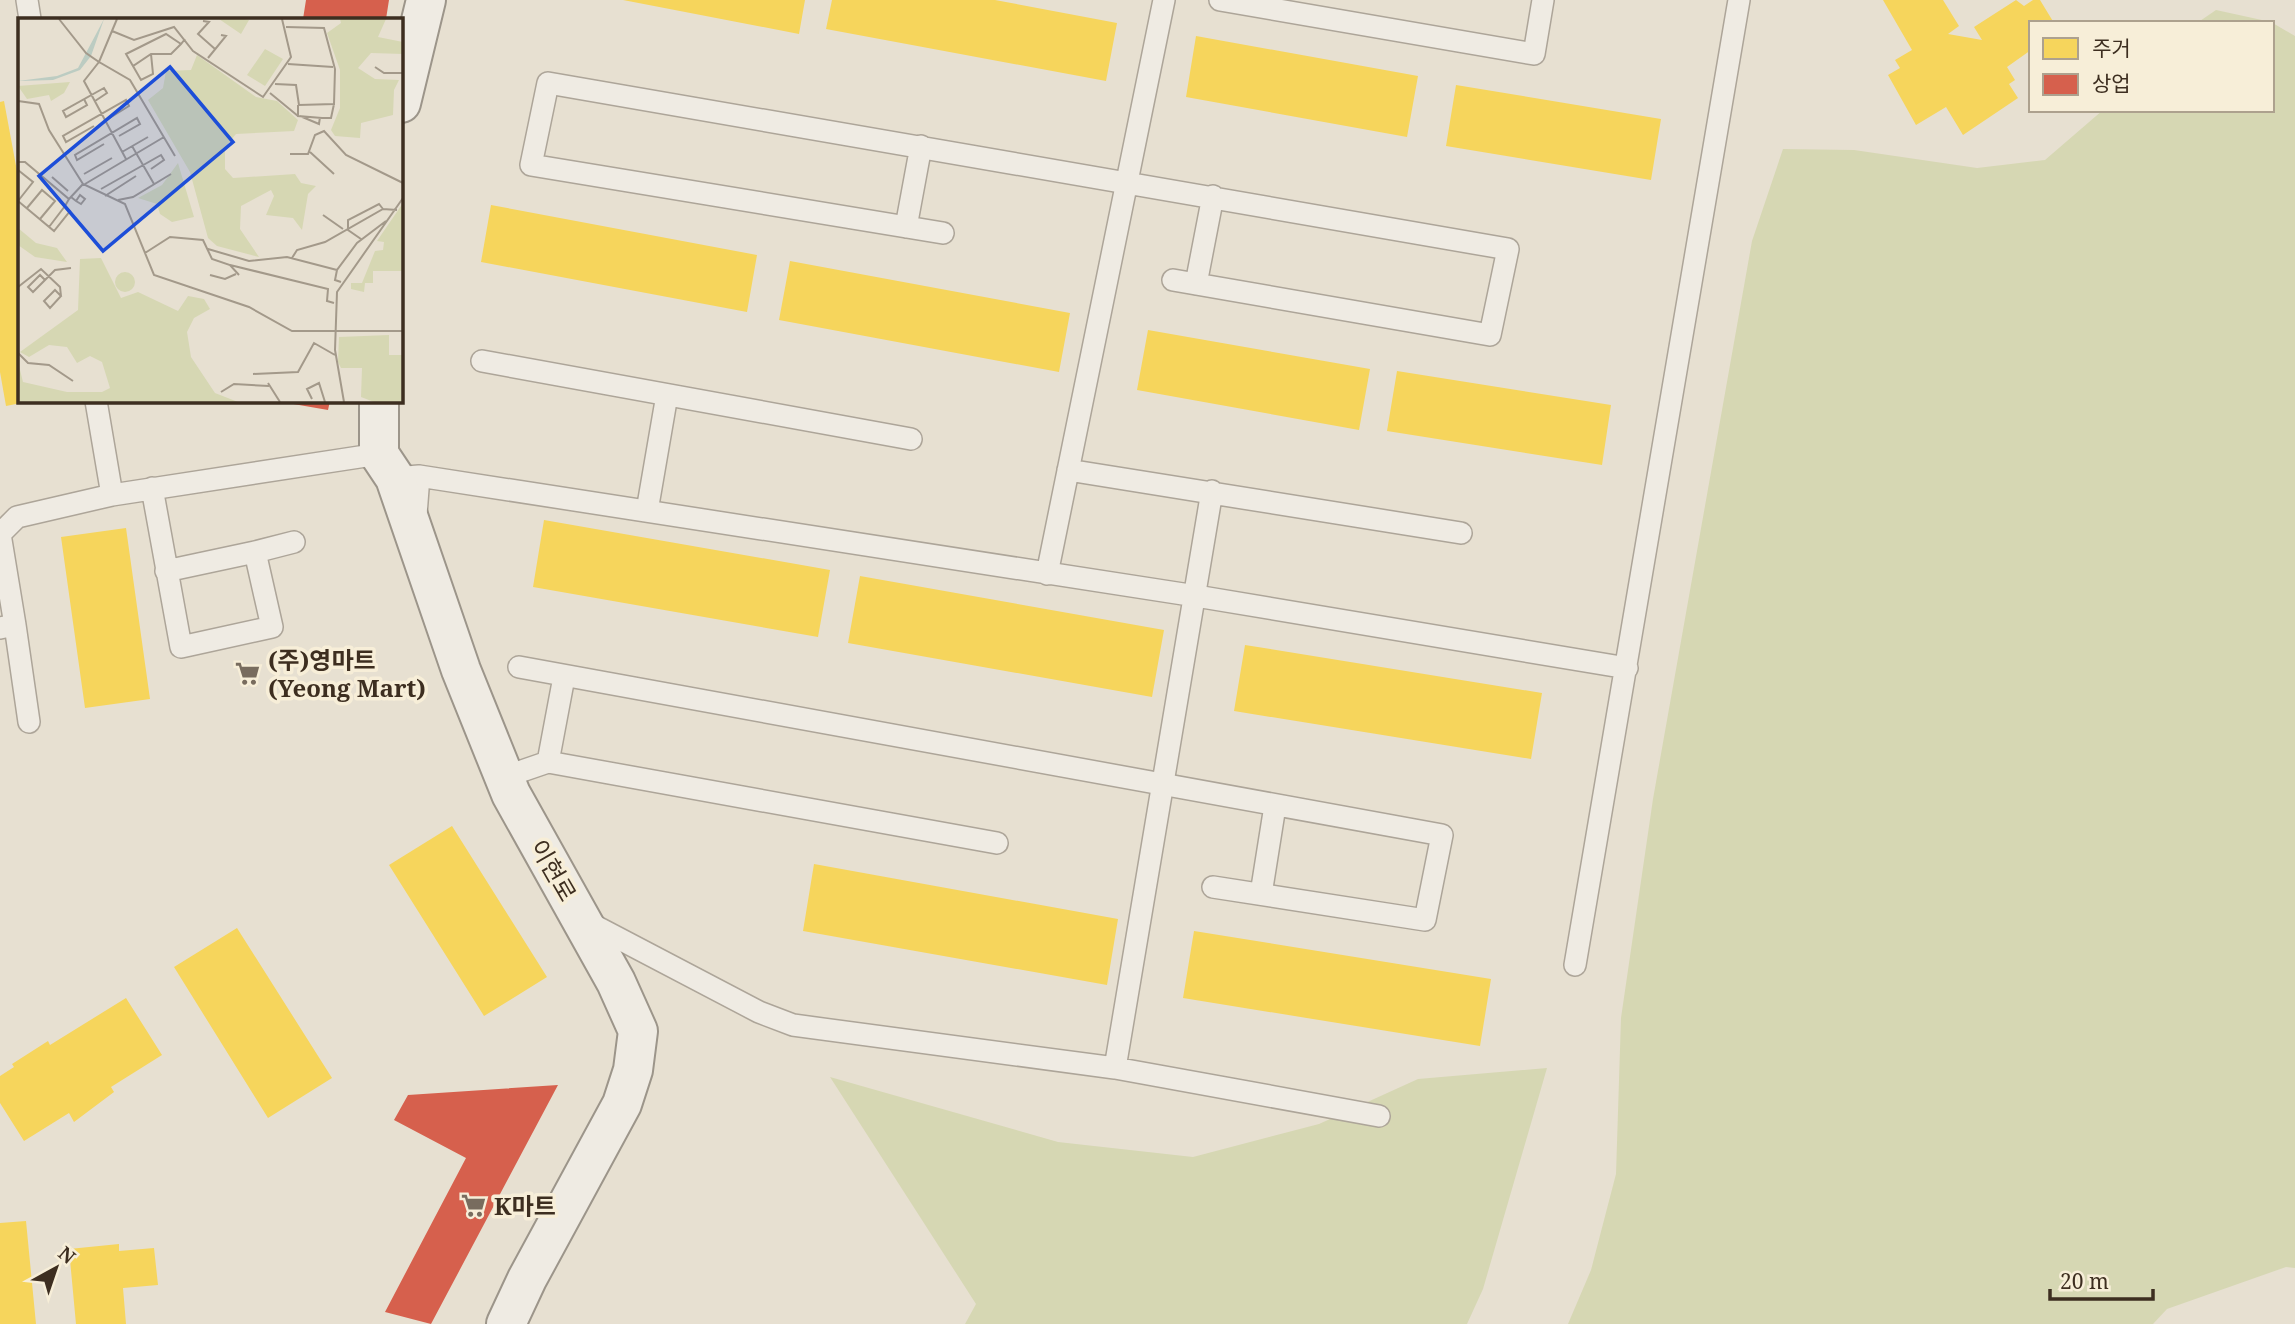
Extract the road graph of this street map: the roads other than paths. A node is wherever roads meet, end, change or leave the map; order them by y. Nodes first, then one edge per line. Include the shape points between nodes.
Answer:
1 (27, 0) edge
2 (426, 0) edge
3 (1164, 0) edge
4 (1543, 0) edge
5 (1739, 0) edge
6 (1233, 1) edge
7 (30, 18) edge
8 (402, 99) edge
9 (921, 146) junction
10 (1127, 182) junction
11 (1213, 196) junction
12 (906, 227) junction
13 (943, 233) dead end
14 (1172, 280) dead end
15 (1196, 284) junction
16 (482, 361) dead end
17 (667, 396) junction
18 (96, 402) edge
19 (379, 402) edge
20 (911, 439) dead end
21 (398, 469) junction
22 (1068, 470) junction
23 (152, 488) junction
24 (1212, 491) junction
25 (112, 495) junction
26 (647, 511) junction
27 (1461, 533) dead end
28 (0, 534) edge
29 (294, 541) dead end
30 (255, 552) junction
31 (166, 571) junction
32 (1047, 574) junction
33 (1196, 596) junction
34 (8, 627) edge
35 (519, 667) dead end
36 (1627, 668) junction
37 (564, 677) junction
38 (29, 722) dead end
39 (548, 762) junction
40 (513, 774) junction
41 (1164, 785) junction
42 (1275, 806) junction
43 (997, 843) dead end
44 (1213, 887) dead end
45 (1261, 894) junction
46 (1576, 965) dead end
47 (1115, 1068) junction
48 (1379, 1116) dead end
49 (506, 1324) edge

1 - 7 lane
2 - 8 street
3 - 10 lane
4 - 6 lane via 1534,54
5 - 36 lane
9 - 10 lane
9 - 12 lane
9 - 12 lane via 548,83 531,165
10 - 11 lane
10 - 22 lane
11 - 15 lane
11 - 15 lane via 1507,249 1490,335
12 - 13 lane
14 - 15 lane
16 - 17 lane
17 - 20 lane
17 - 26 lane
18 - 25 lane
19 - 21 street, 이현로
21 - 23 lane
21 - 26 lane
21 - 40 lane via 415,526
21 - 49 street, 이현로 via 461,670 511,794 616,982 638,1031 622,1104
22 - 24 lane
22 - 32 lane
23 - 25 lane
23 - 31 lane
24 - 27 lane
24 - 33 lane
25 - 28 lane via 17,517
26 - 32 lane
28 - 34 lane
29 - 30 lane
30 - 31 lane
30 - 31 lane via 272,627 220,639 181,647
32 - 33 lane
33 - 36 lane
33 - 41 lane
34 - 38 lane
35 - 37 lane
36 - 46 lane
37 - 39 lane
37 - 41 lane
39 - 40 lane
39 - 43 lane
40 - 47 lane via 593,925 759,1013 793,1025
41 - 42 lane
41 - 47 lane
42 - 45 lane
42 - 45 lane via 1442,835 1425,920
44 - 45 lane
47 - 48 lane

